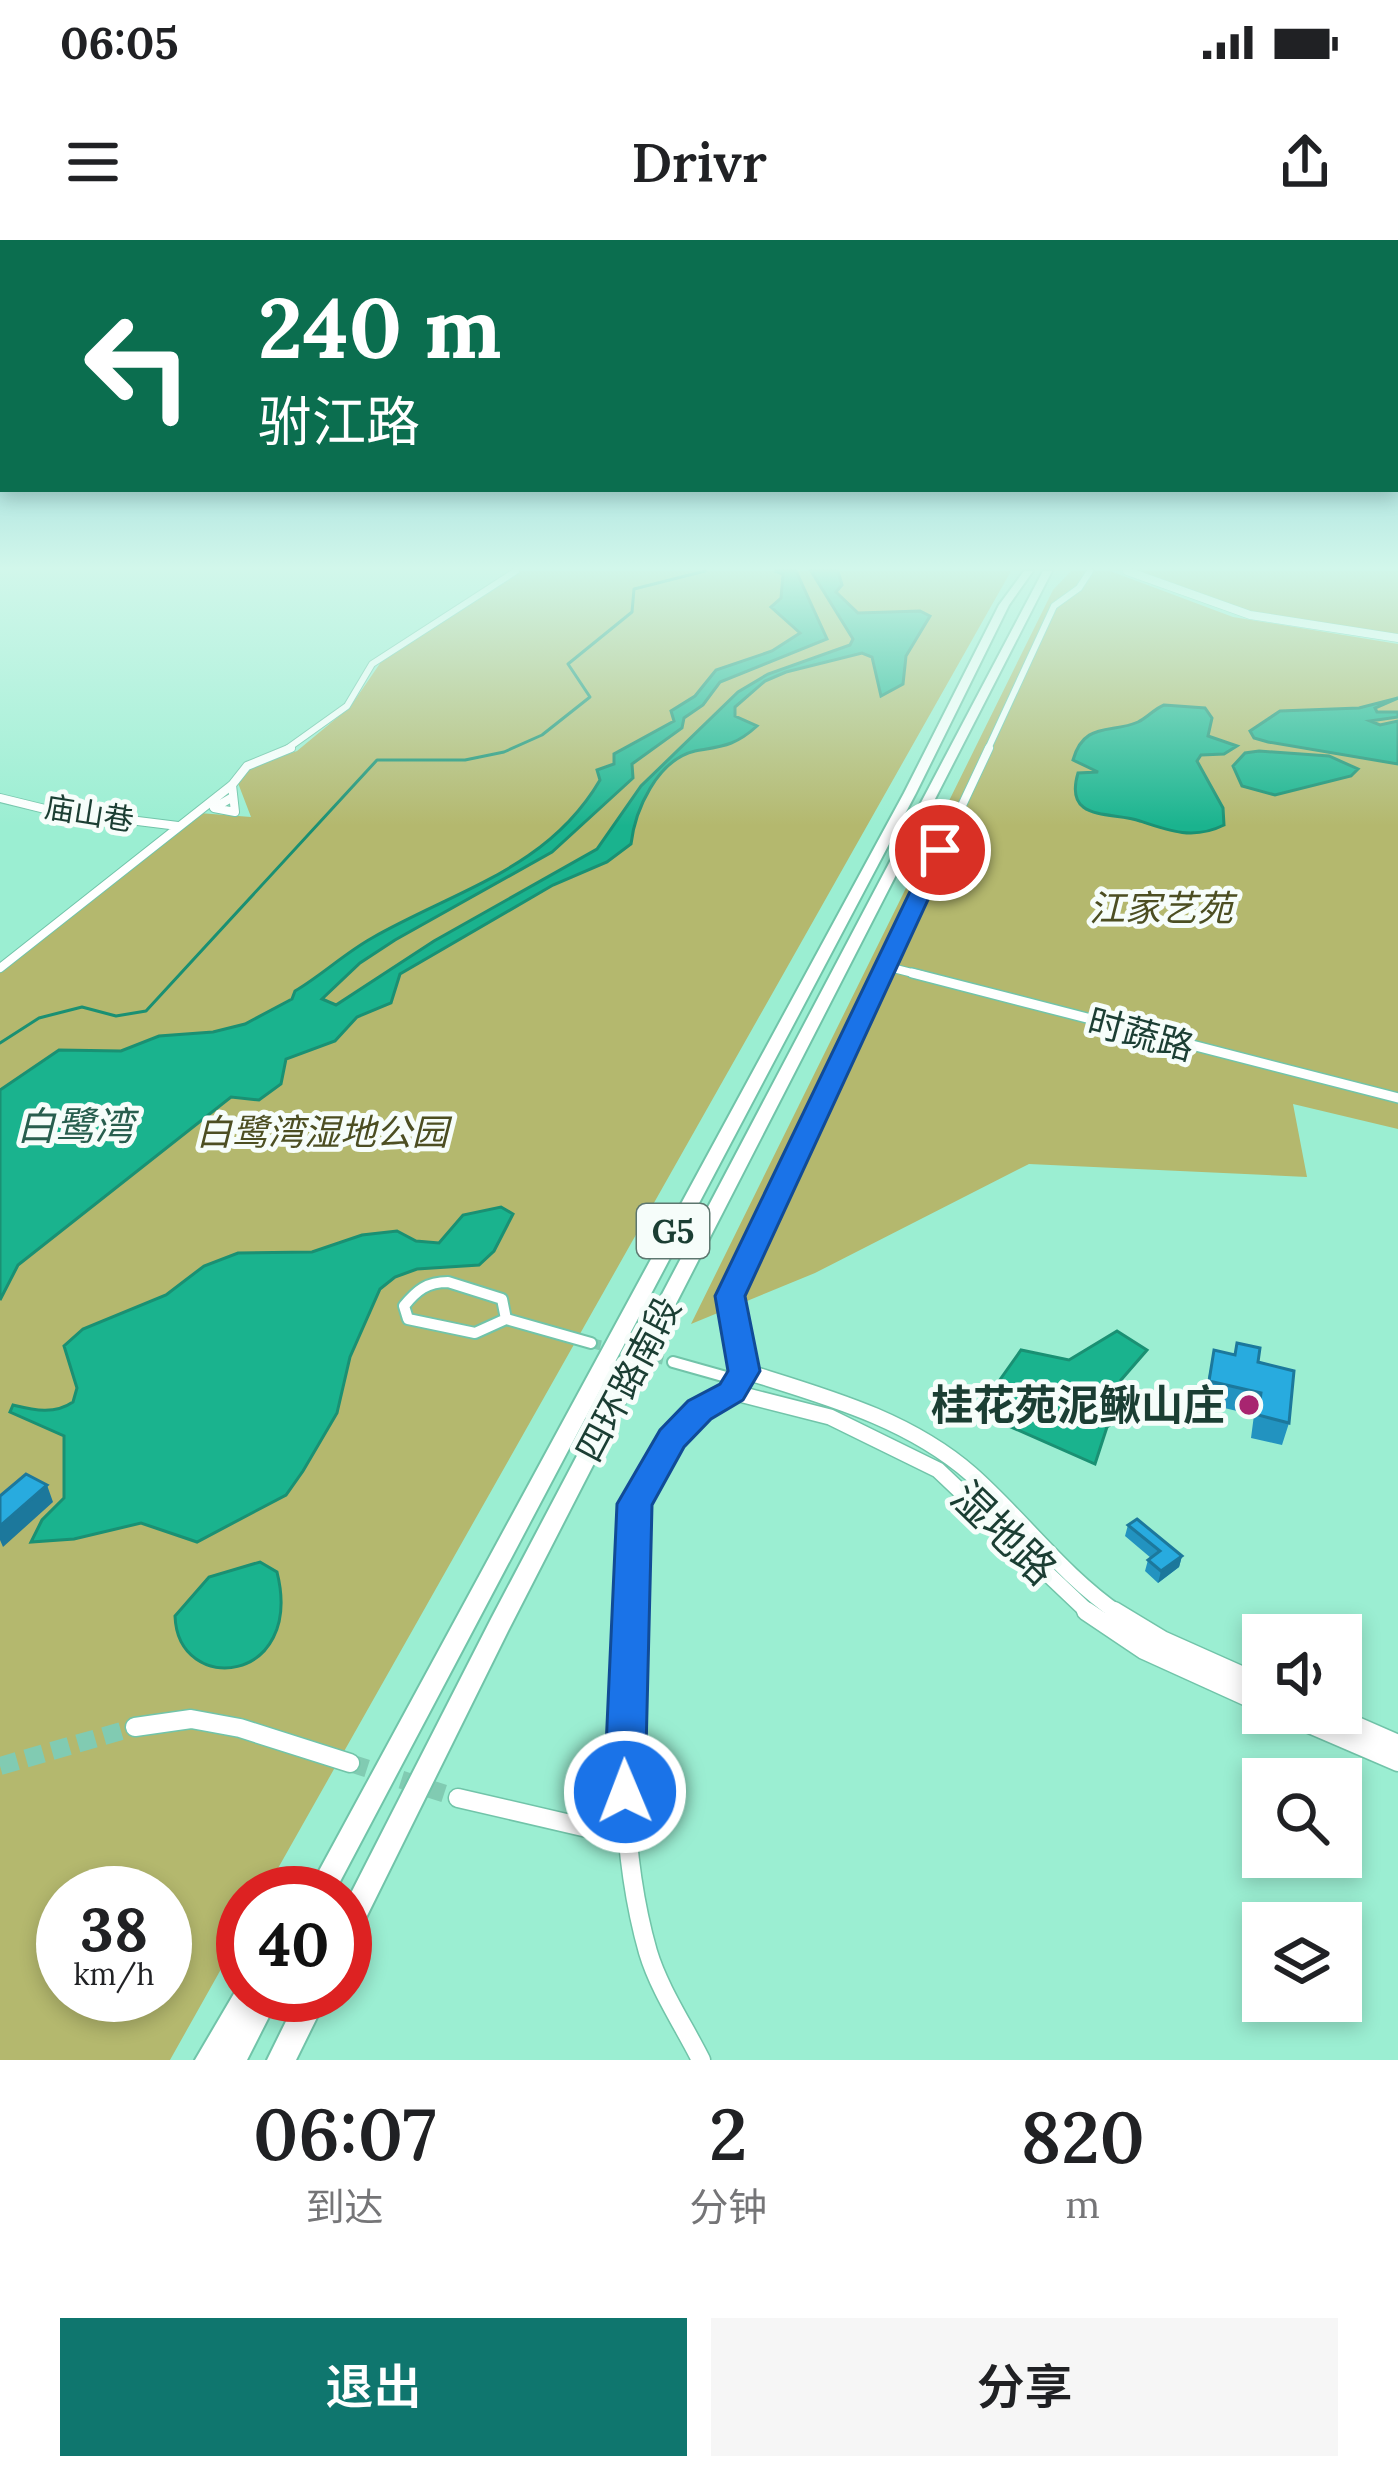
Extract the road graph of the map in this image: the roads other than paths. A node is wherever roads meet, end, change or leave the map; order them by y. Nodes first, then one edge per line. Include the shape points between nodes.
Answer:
1 (384, 656) edge
2 (979, 656) edge
3 (1000, 656) edge
4 (1030, 656) edge
5 (232, 785) junction
6 (0, 798) edge
7 (231, 798) dead end
8 (179, 826) junction
9 (885, 966) junction
10 (0, 968) edge
11 (1398, 1098) edge
12 (506, 1318) junction
13 (591, 1343) tunnel mouth
14 (673, 1362) tunnel mouth
15 (738, 1381) junction
16 (1242, 1676) edge
17 (1242, 1694) edge
18 (135, 1727) tunnel mouth
19 (1362, 1728) edge
20 (1333, 1734) edge
21 (1398, 1744) edge
22 (350, 1762) tunnel mouth
23 (1398, 1762) edge
24 (458, 1798) tunnel mouth
25 (406, 1810) junction
26 (626, 1838) junction
27 (331, 1866) edge
28 (372, 1879) edge
29 (372, 1886) edge
30 (232, 2022) edge
31 (252, 2022) edge
32 (300, 2022) edge
33 (311, 2022) edge
34 (208, 2060) edge
35 (232, 2060) edge
36 (281, 2060) edge
37 (294, 2060) edge
38 (701, 2060) edge

1 - 5 street via 346,706 290,749 248,766
2 - 27 highway, 四环路南段 / G5
3 - 25 highway, 四环路南段 / G5
4 - 9 street
5 - 7 street
5 - 8 street
6 - 8 street, 庙山巷
8 - 10 street
9 - 11 street, 时蔬路
9 - 15 street via 730,1296
12 - 12 street via 475,1334 408,1319 404,1306 415,1288 459,1282 502,1299
12 - 13 street
14 - 15 street
15 - 16 street, 湿地路 via 841,1401 931,1444 1110,1608
15 - 17 street, 湿地路 via 938,1470 1088,1613
15 - 26 street via 672,1438 634,1504
18 - 22 street via 191,1719
19 - 21 street
20 - 23 street
24 - 26 street
25 - 28 highway, 四环路南段 / G5
25 - 29 highway
26 - 38 street via 649,1955
30 - 34 highway
31 - 35 highway
32 - 36 highway
33 - 37 highway

